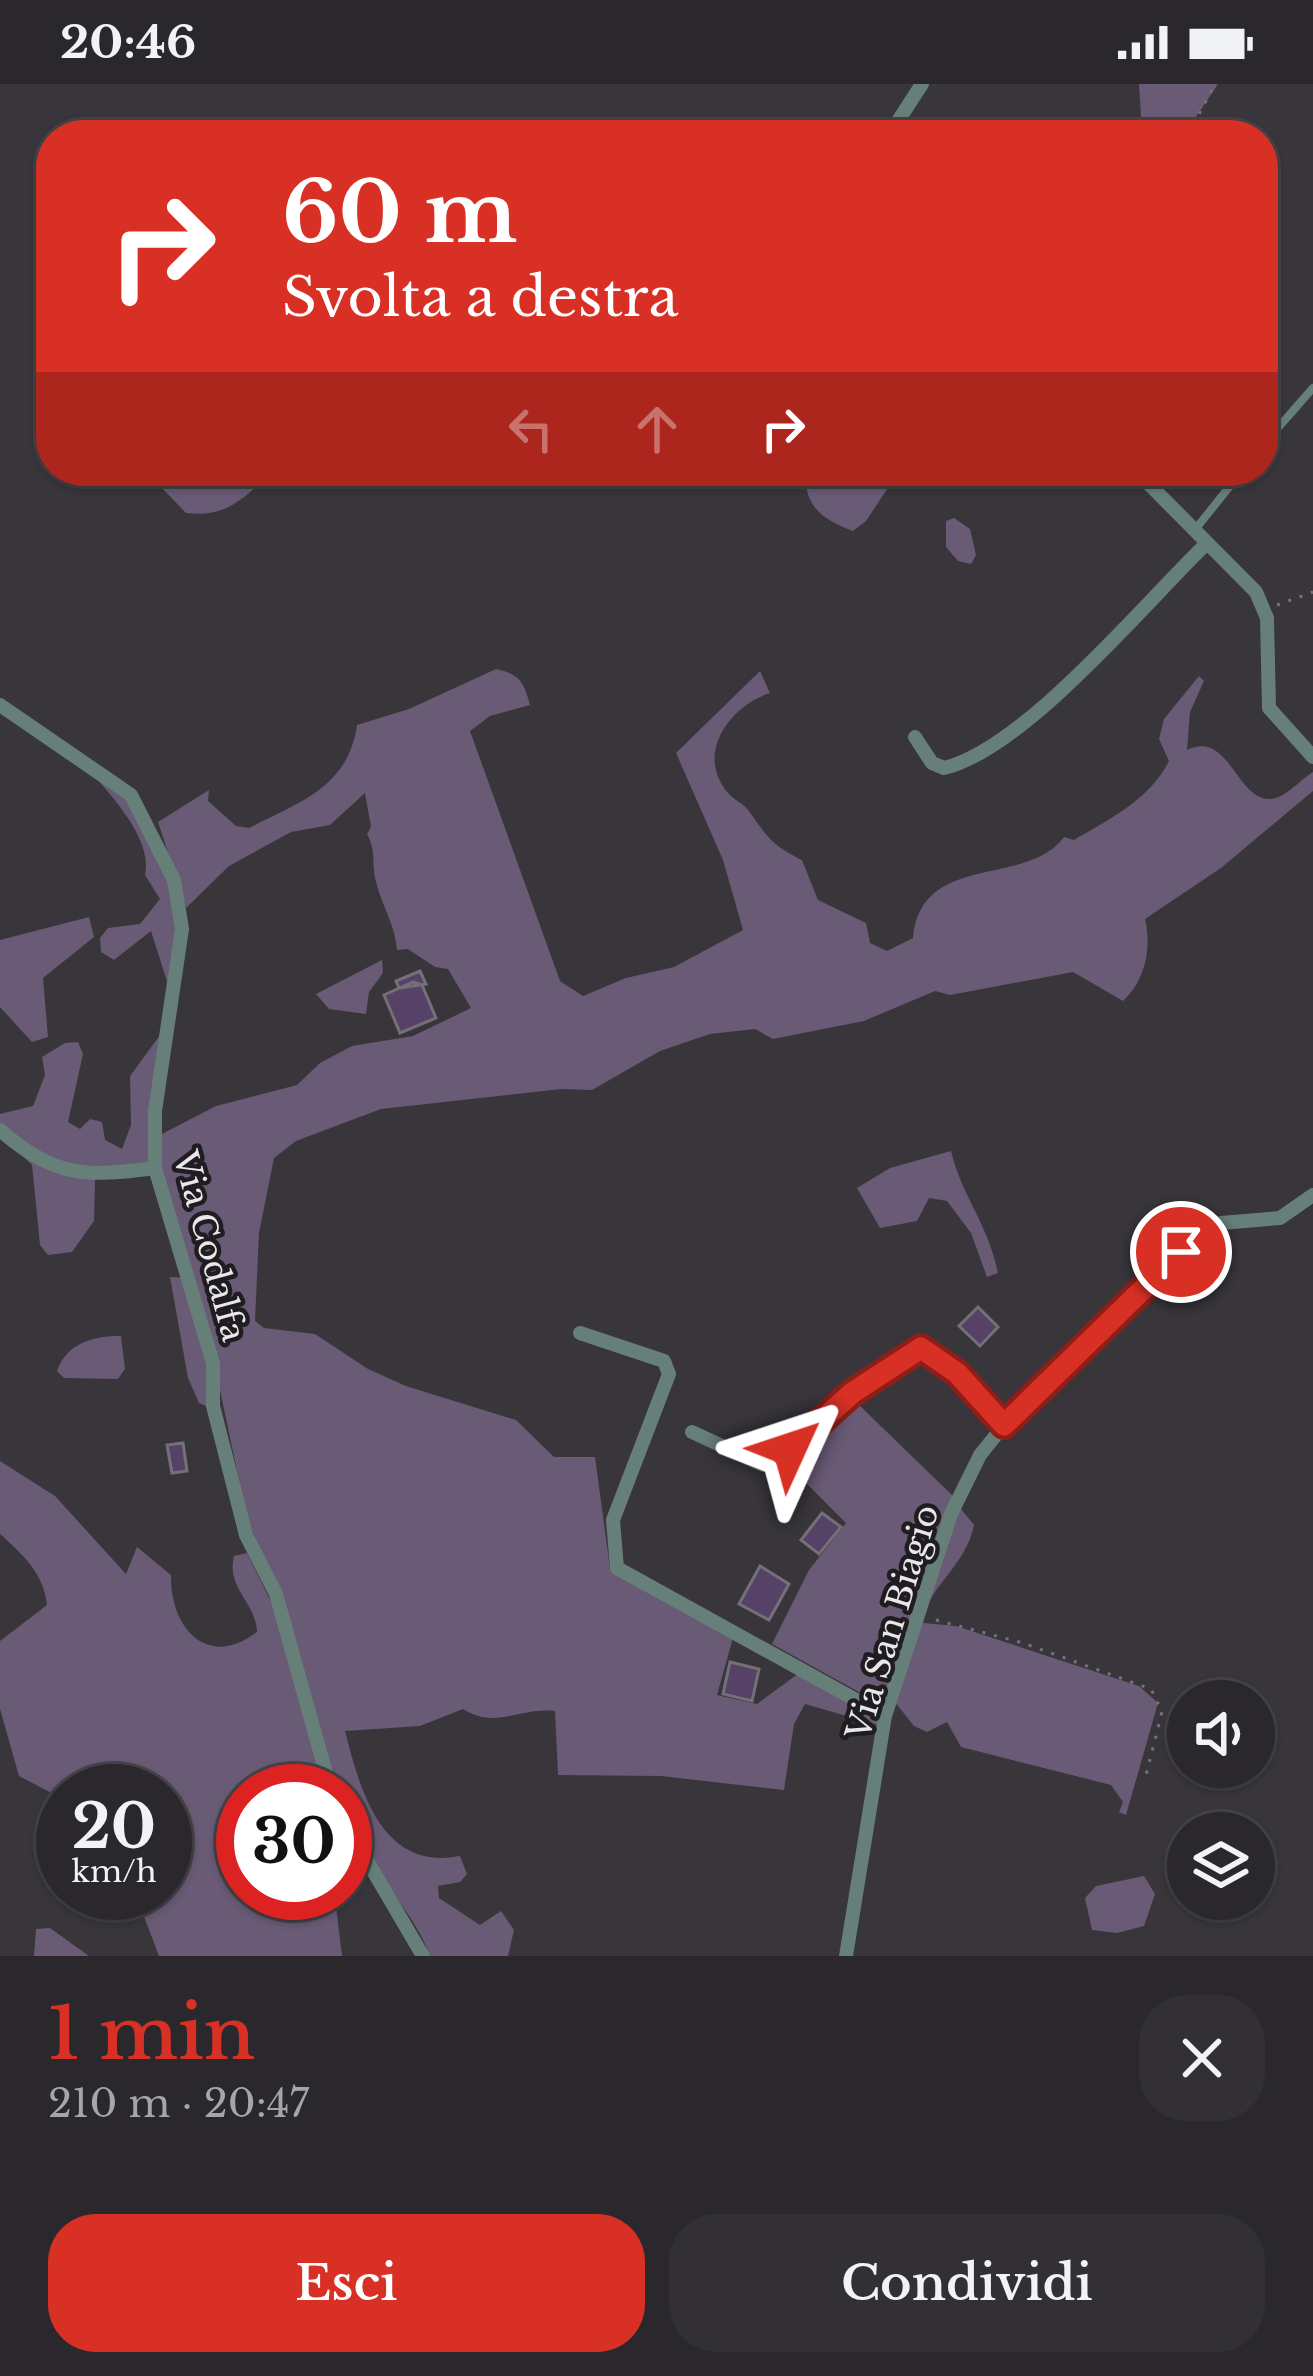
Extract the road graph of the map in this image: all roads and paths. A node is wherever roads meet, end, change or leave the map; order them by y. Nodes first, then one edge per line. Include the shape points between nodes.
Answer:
1 (922, 84) edge
2 (1215, 84) edge
3 (899, 120) edge
4 (1196, 120) edge
5 (1313, 388) edge
6 (1278, 428) edge
7 (1150, 486) edge
8 (1230, 486) edge
9 (1193, 532) junction
10 (1205, 544) junction
11 (1313, 592) edge
12 (1264, 609) junction
13 (0, 705) edge
14 (915, 736) dead end
15 (1313, 757) edge
16 (0, 1130) edge
17 (155, 1168) junction
18 (1313, 1195) edge
19 (580, 1334) dead end
20 (1004, 1425) junction
21 (692, 1432) dead end
22 (916, 1618) junction
23 (885, 1716) junction
24 (324, 1764) edge
25 (1145, 1779) dead end
26 (372, 1868) edge
27 (424, 1956) edge
28 (846, 1956) edge

1 - 3 street
2 - 4 path
5 - 6 lane
7 - 9 street
8 - 9 lane
9 - 10 street
10 - 12 street
10 - 14 street via 1025,723 944,768
11 - 12 path
12 - 15 street via 1269,708
13 - 17 street, Via Codalfa via 130,795 174,880 182,929 155,1112
16 - 17 street via 44,1162 88,1177
17 - 24 street, Via Codalfa via 213,1363 214,1406 246,1535 275,1594
18 - 20 street, Via San Biagio via 1280,1218 1199,1233
19 - 23 street via 664,1361 669,1373 613,1520 617,1568
20 - 21 street via 957,1373 921,1348 763,1465
20 - 22 street, Via San Biagio via 951,1514
22 - 23 street, Via San Biagio
22 - 25 path via 973,1627 1151,1689 1162,1712
23 - 28 street, Via San Biagio
26 - 27 street

